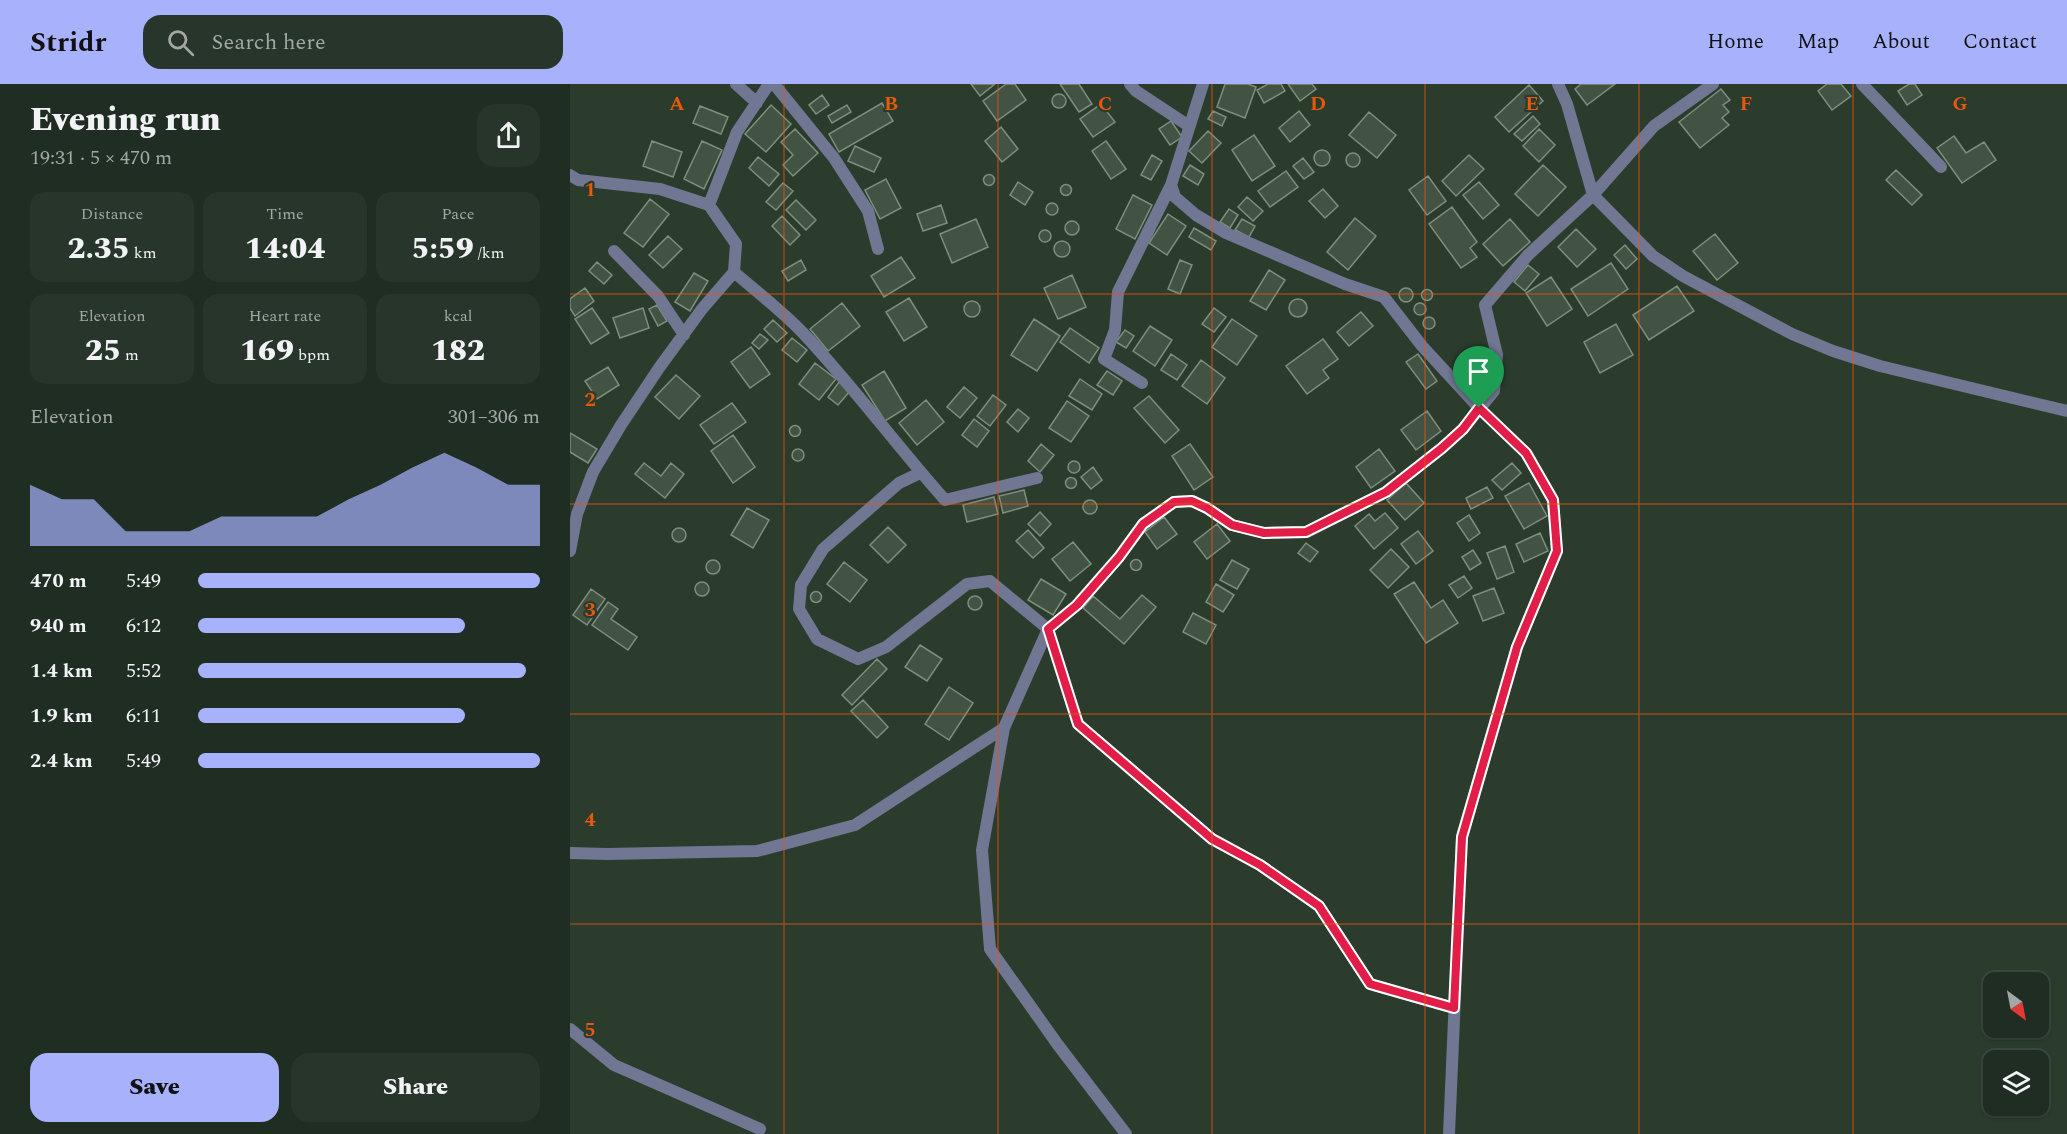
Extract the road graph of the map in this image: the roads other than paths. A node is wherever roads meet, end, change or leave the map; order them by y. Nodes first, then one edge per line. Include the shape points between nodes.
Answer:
1 (736, 84) edge
2 (769, 84) edge
3 (774, 84) edge
4 (1130, 84) edge
5 (1203, 84) edge
6 (1558, 84) edge
7 (1713, 84) edge
8 (1862, 84) edge
9 (757, 103) junction
10 (1189, 126) junction
11 (1941, 167) dead end
12 (570, 176) edge
13 (1171, 185) junction
14 (1593, 195) junction
15 (709, 205) junction
16 (878, 249) dead end
17 (614, 251) dead end
18 (734, 272) junction
19 (684, 335) junction
20 (1143, 383) dead end
21 (1479, 408) junction
22 (2067, 411) edge
23 (920, 473) junction
24 (1037, 478) dead end
25 (570, 551) edge
26 (1048, 629) junction
27 (1004, 728) junction
28 (570, 853) edge
29 (1454, 1008) junction
30 (570, 1029) edge
31 (760, 1129) dead end
32 (1126, 1134) edge
33 (1449, 1134) edge

1 - 9 street
2 - 9 street
3 - 16 street via 834,158 868,210
4 - 10 street
5 - 10 street
6 - 14 street
7 - 14 street via 1654,126
8 - 11 street
9 - 15 street via 737,132
10 - 13 street
12 - 15 street via 660,189
13 - 20 street via 1118,292 1115,330 1104,359
13 - 21 street via 1175,197 1226,233 1384,297
14 - 21 street via 1528,255 1485,305 1497,355 1494,391
14 - 22 street via 1661,261 1792,334 1880,366
15 - 18 street via 736,244
17 - 19 street via 658,296
18 - 19 street
18 - 23 street via 801,331 859,395
19 - 25 street via 593,472 577,514
21 - 26 street via 1442,448 1386,492 1306,532 1264,533 1232,525 1192,501 1174,502 1143,524 1077,605
21 - 29 street via 1526,453 1553,500 1557,551 1517,647 1462,837
23 - 24 street via 945,500
23 - 26 street via 899,483 823,549 801,585 800,609 817,639 858,659 886,647 967,584 990,581
26 - 27 street
26 - 29 street via 1078,724 1212,839 1260,865 1319,906 1370,984
27 - 28 street via 855,825 757,851
27 - 32 street via 982,850 990,949
29 - 33 street
30 - 31 street via 614,1065

